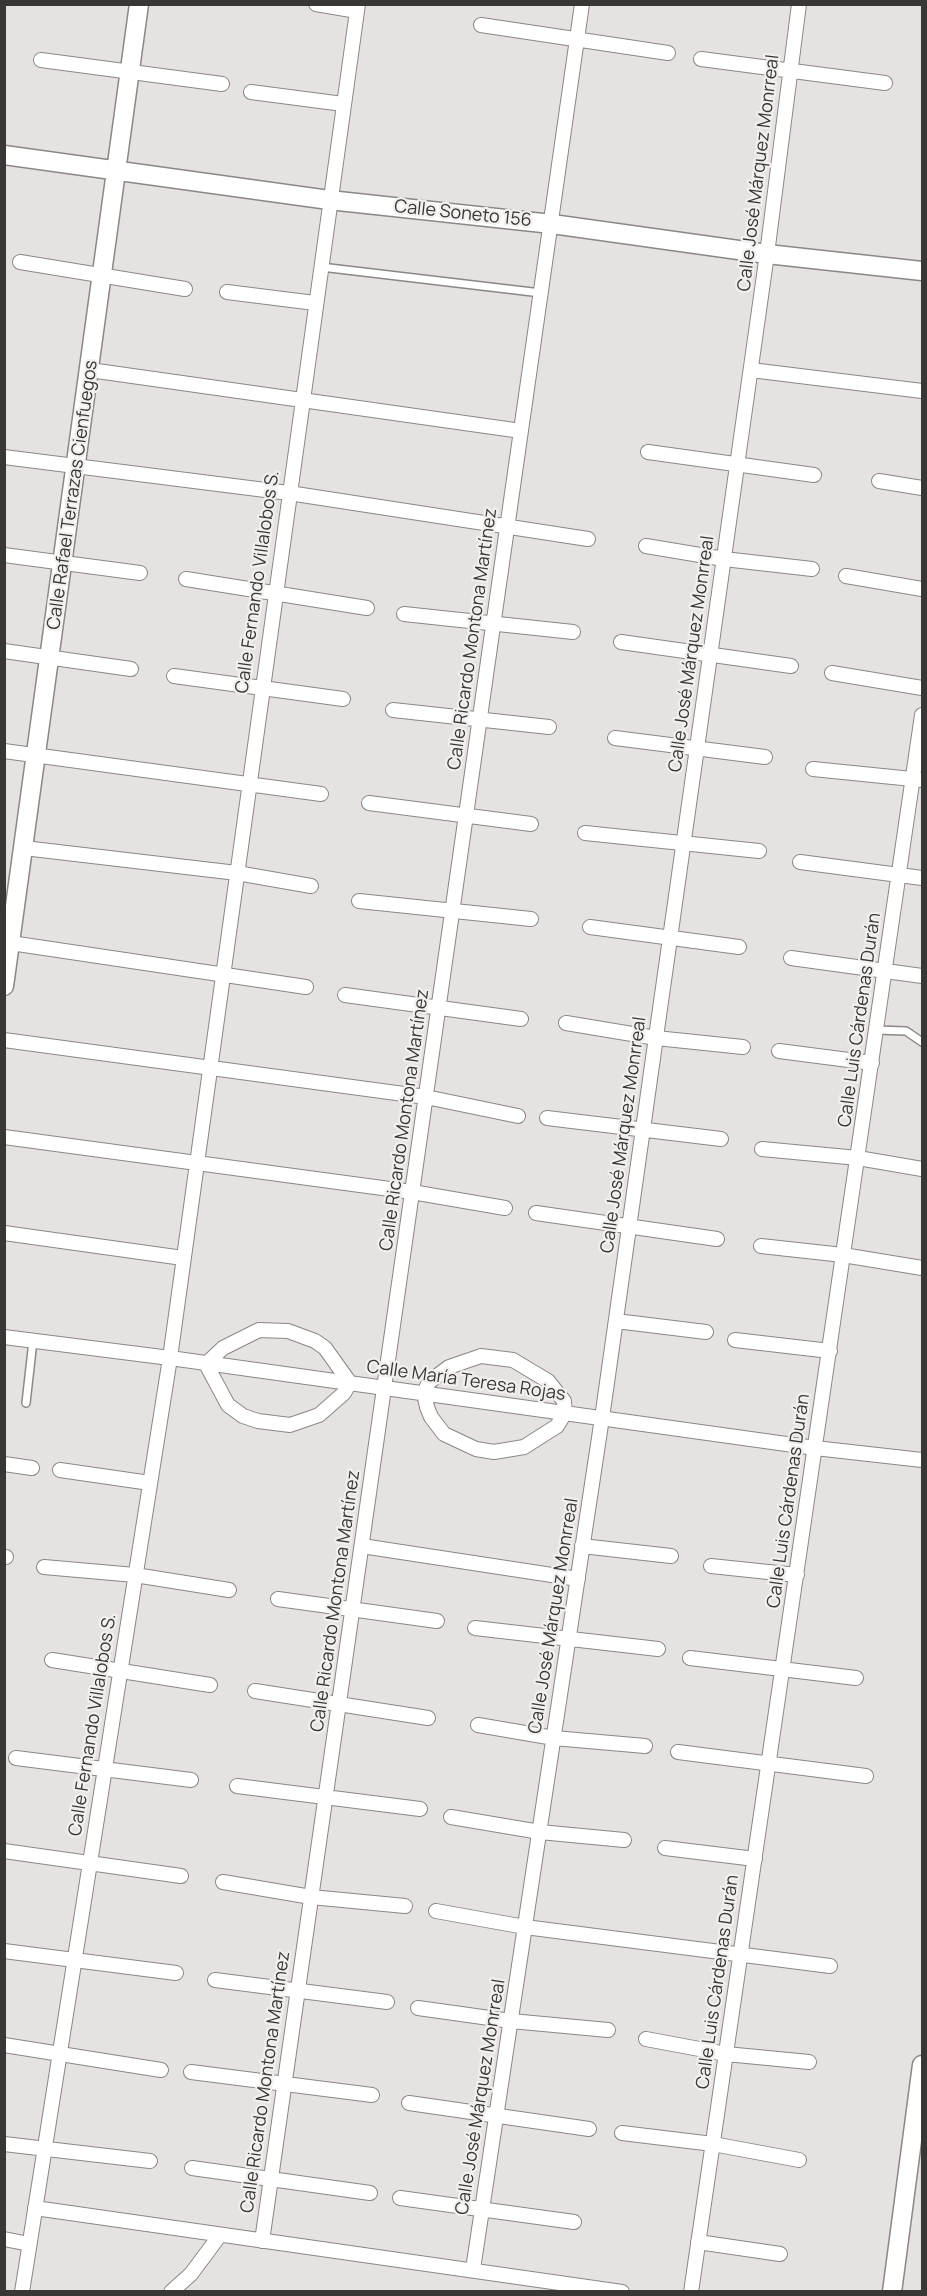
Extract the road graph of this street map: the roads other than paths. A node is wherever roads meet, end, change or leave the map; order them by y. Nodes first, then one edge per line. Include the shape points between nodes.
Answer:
1 (139, 4) edge
2 (316, 4) edge
3 (582, 4) edge
4 (799, 4) edge
5 (357, 8) edge
6 (481, 25) dead end
7 (577, 39) junction
8 (668, 53) dead end
9 (700, 59) dead end
10 (41, 60) dead end
11 (791, 70) junction
12 (130, 74) junction
13 (885, 83) dead end
14 (222, 84) dead end
15 (251, 92) dead end
16 (343, 104) junction
17 (4, 156) edge
18 (118, 169) junction
19 (329, 200) junction
20 (552, 224) junction
21 (767, 254) junction
22 (20, 261) dead end
23 (321, 267) junction
24 (922, 271) edge
25 (103, 275) junction
26 (185, 289) dead end
27 (227, 292) dead end
28 (541, 293) junction
29 (315, 303) junction
30 (751, 369) junction
31 (90, 370) junction
32 (922, 391) edge
33 (302, 399) junction
34 (521, 431) junction
35 (648, 452) dead end
36 (4, 457) edge
37 (77, 465) junction
38 (737, 466) junction
39 (814, 475) dead end
40 (879, 481) dead end
41 (922, 488) edge
42 (289, 494) junction
43 (507, 527) junction
44 (588, 539) dead end
45 (646, 546) dead end
46 (4, 555) edge
47 (724, 560) junction
48 (64, 562) junction
49 (812, 569) dead end
50 (140, 573) dead end
51 (846, 576) dead end
52 (186, 579) dead end
53 (922, 589) edge
54 (275, 594) junction
55 (367, 608) dead end
56 (404, 614) dead end
57 (493, 624) junction
58 (573, 632) dead end
59 (621, 642) dead end
60 (4, 651) edge
61 (711, 653) junction
62 (50, 657) junction
63 (791, 666) dead end
64 (131, 669) dead end
65 (832, 673) dead end
66 (174, 676) dead end
67 (922, 688) edge
68 (262, 689) junction
69 (343, 699) dead end
70 (393, 710) dead end
71 (922, 715) edge
72 (480, 718) junction
73 (549, 727) dead end
74 (615, 738) dead end
75 (697, 748) junction
76 (4, 750) edge
77 (36, 755) junction
78 (765, 758) dead end
79 (813, 770) dead end
80 (918, 780) edge
81 (249, 784) junction
82 (321, 794) dead end
83 (369, 803) dead end
84 (466, 816) junction
85 (531, 824) dead end
86 (585, 832) dead end
87 (684, 843) junction
88 (24, 848) junction
89 (759, 851) dead end
90 (800, 862) dead end
91 (237, 873) junction
92 (899, 874) junction
93 (922, 878) edge
94 (311, 886) dead end
95 (359, 901) dead end
96 (453, 910) junction
97 (531, 919) dead end
98 (590, 927) dead end
99 (670, 940) junction
100 (8, 942) edge
101 (739, 947) dead end
102 (791, 958) dead end
103 (885, 970) junction
104 (222, 976) junction
105 (922, 976) edge
106 (4, 986) edge
107 (306, 987) dead end
108 (345, 995) dead end
109 (439, 1008) junction
110 (521, 1019) dead end
111 (566, 1023) dead end
112 (876, 1030) junction
113 (656, 1038) junction
114 (4, 1040) edge
115 (922, 1042) edge
116 (743, 1047) dead end
117 (779, 1051) dead end
118 (872, 1063) junction
119 (209, 1066) junction
120 (426, 1097) junction
121 (518, 1116) dead end
122 (547, 1119) dead end
123 (643, 1128) junction
124 (4, 1137) edge
125 (721, 1139) dead end
126 (762, 1149) dead end
127 (858, 1158) junction
128 (195, 1164) junction
129 (922, 1169) edge
130 (412, 1192) junction
131 (504, 1208) dead end
132 (536, 1214) dead end
133 (629, 1226) junction
134 (4, 1233) edge
135 (717, 1239) dead end
136 (761, 1246) dead end
137 (843, 1255) junction
138 (183, 1258) junction
139 (922, 1268) edge
140 (616, 1322) junction
141 (706, 1332) dead end
142 (4, 1337) edge
143 (735, 1340) dead end
144 (33, 1341) junction
145 (830, 1351) junction
146 (170, 1358) junction
147 (206, 1364) junction
148 (350, 1383) junction
149 (385, 1388) junction
150 (424, 1393) junction
151 (26, 1403) dead end
152 (565, 1413) junction
153 (602, 1418) junction
154 (815, 1448) junction
155 (922, 1460) edge
156 (4, 1464) edge
157 (32, 1468) dead end
158 (60, 1470) dead end
159 (150, 1483) junction
160 (362, 1546) junction
161 (582, 1546) junction
162 (671, 1556) dead end
163 (711, 1566) dead end
164 (44, 1567) dead end
165 (135, 1575) junction
166 (797, 1575) junction
167 (578, 1579) junction
168 (229, 1590) dead end
169 (278, 1599) dead end
170 (352, 1609) junction
171 (437, 1621) dead end
172 (475, 1628) dead end
173 (568, 1640) junction
174 (658, 1649) dead end
175 (690, 1658) dead end
176 (52, 1660) dead end
177 (783, 1669) junction
178 (120, 1670) junction
179 (856, 1678) dead end
180 (210, 1685) dead end
181 (255, 1691) dead end
182 (339, 1702) junction
183 (428, 1718) dead end
184 (478, 1725) dead end
185 (554, 1738) junction
186 (645, 1746) dead end
187 (678, 1752) dead end
188 (16, 1758) dead end
189 (769, 1765) junction
190 (104, 1769) junction
191 (866, 1776) dead end
192 (191, 1780) dead end
193 (237, 1786) dead end
194 (326, 1797) junction
195 (420, 1809) dead end
196 (451, 1817) dead end
197 (540, 1832) junction
198 (624, 1840) dead end
199 (665, 1848) dead end
200 (4, 1851) edge
201 (755, 1859) junction
202 (90, 1862) junction
203 (182, 1876) dead end
204 (223, 1882) dead end
205 (311, 1897) junction
206 (405, 1906) dead end
207 (436, 1911) dead end
208 (525, 1927) junction
209 (4, 1951) edge
210 (741, 1954) junction
211 (74, 1960) junction
212 (830, 1966) dead end
213 (176, 1973) dead end
214 (215, 1980) dead end
215 (297, 1993) junction
216 (387, 2002) dead end
217 (418, 2008) dead end
218 (511, 2021) junction
219 (608, 2030) dead end
220 (646, 2039) dead end
221 (4, 2045) edge
222 (59, 2053) junction
223 (726, 2054) junction
224 (809, 2062) dead end
225 (922, 2065) edge
226 (161, 2070) dead end
227 (191, 2072) dead end
228 (284, 2085) junction
229 (372, 2095) dead end
230 (408, 2103) dead end
231 (497, 2114) junction
232 (589, 2128) dead end
233 (622, 2133) dead end
234 (4, 2144) edge
235 (713, 2144) junction
236 (44, 2149) junction
237 (798, 2160) dead end
238 (150, 2161) dead end
239 (192, 2168) dead end
240 (271, 2177) junction
241 (370, 2193) dead end
242 (400, 2198) dead end
243 (34, 2208) junction
244 (483, 2208) junction
245 (574, 2222) dead end
246 (220, 2235) junction
247 (4, 2240) edge
248 (261, 2241) junction
249 (698, 2242) junction
250 (29, 2244) junction
251 (780, 2254) dead end
252 (473, 2270) junction
253 (22, 2292) edge
254 (171, 2292) edge
255 (622, 2292) edge
256 (691, 2292) edge
257 (892, 2292) edge

1 - 12 street, Calle Rafael Terrazas Cienfuegos
2 - 5 street
3 - 7 street, Calle Ricardo Montona Martínez
4 - 11 street, Calle José Márquez Monrreal
5 - 16 street, Calle Fernando Villalobos S.
6 - 7 street
7 - 8 street
7 - 20 street, Calle Ricardo Montona Martínez
9 - 11 street
10 - 12 street
11 - 13 street
11 - 21 street, Calle José Márquez Monrreal
12 - 14 street
12 - 18 street, Calle Rafael Terrazas Cienfuegos
15 - 16 street
16 - 19 street, Calle Fernando Villalobos S.
17 - 18 street, Calle Soneto 156
18 - 19 street, Calle Soneto 156
18 - 25 street, Calle Rafael Terrazas Cienfuegos
19 - 20 street, Calle Soneto 156
19 - 23 street, Calle Fernando Villalobos S.
20 - 21 street, Calle Soneto 156
20 - 28 street, Calle Ricardo Montona Martínez
21 - 24 street, Calle Soneto 156
21 - 30 street, Calle José Márquez Monrreal
22 - 25 street
23 - 28 lane
23 - 29 street, Calle Fernando Villalobos S.
25 - 26 street
25 - 31 street, Calle Rafael Terrazas Cienfuegos
27 - 29 street
28 - 34 street, Calle Ricardo Montona Martínez
29 - 33 street, Calle Fernando Villalobos S.
30 - 32 street
30 - 38 street, Calle José Márquez Monrreal
31 - 33 street
31 - 37 street, Calle Rafael Terrazas Cienfuegos
33 - 34 street
33 - 42 street, Calle Fernando Villalobos S.
34 - 43 street, Calle Ricardo Montona Martínez
35 - 38 street
36 - 37 street
37 - 42 street
37 - 48 street, Calle Rafael Terrazas Cienfuegos
38 - 39 street
38 - 47 street, Calle José Márquez Monrreal
40 - 41 street
42 - 43 street
42 - 54 street, Calle Fernando Villalobos S.
43 - 44 street
43 - 57 street, Calle Ricardo Montona Martínez
45 - 47 street
46 - 48 street
47 - 49 street
47 - 61 street, Calle José Márquez Monrreal
48 - 50 street
48 - 62 street, Calle Rafael Terrazas Cienfuegos
51 - 53 street
52 - 54 street
54 - 55 street
54 - 68 street, Calle Fernando Villalobos S.
56 - 57 street
57 - 58 street
57 - 72 street, Calle Ricardo Montona Martínez
59 - 61 street
60 - 62 street
61 - 63 street
61 - 75 street, Calle José Márquez Monrreal
62 - 64 street
62 - 77 street, Calle Rafael Terrazas Cienfuegos
65 - 67 street
66 - 68 street
68 - 69 street
68 - 81 street, Calle Fernando Villalobos S.
70 - 72 street
71 - 80 street, Calle Luis Cárdenas Durán
72 - 73 street
72 - 84 street, Calle Ricardo Montona Martínez
74 - 75 street
75 - 78 street
75 - 87 street, Calle José Márquez Monrreal
76 - 77 street
77 - 81 street
77 - 88 street, Calle Rafael Terrazas Cienfuegos
79 - 80 street
80 - 92 street, Calle Luis Cárdenas Durán
81 - 82 street
81 - 91 street, Calle Fernando Villalobos S.
83 - 84 street
84 - 85 street
84 - 96 street, Calle Ricardo Montona Martínez
86 - 87 street
87 - 89 street
87 - 99 street, Calle José Márquez Monrreal
88 - 91 street
88 - 100 street, Calle Rafael Terrazas Cienfuegos
90 - 92 street
91 - 94 street
91 - 104 street, Calle Fernando Villalobos S.
92 - 93 street
92 - 103 street, Calle Luis Cárdenas Durán
95 - 96 street
96 - 97 street
96 - 109 street, Calle Ricardo Montona Martínez
98 - 99 street
99 - 101 street
99 - 113 street, Calle José Márquez Monrreal
100 - 104 street
100 - 106 street, Calle Rafael Terrazas Cienfuegos
102 - 103 street
103 - 105 street
103 - 112 street, Calle Luis Cárdenas Durán
104 - 107 street
104 - 119 street, Calle Fernando Villalobos S.
108 - 109 street
109 - 110 street
109 - 120 street, Calle Ricardo Montona Martínez
111 - 113 street
112 - 115 lane via 906,1031
112 - 118 street, Calle Luis Cárdenas Durán
113 - 116 street
113 - 123 street, Calle José Márquez Monrreal
114 - 119 street
117 - 118 street
118 - 127 street, Calle Luis Cárdenas Durán
119 - 120 street
119 - 128 street, Calle Fernando Villalobos S.
120 - 121 street
120 - 130 street, Calle Ricardo Montona Martínez
122 - 123 street
123 - 125 street
123 - 133 street, Calle José Márquez Monrreal
124 - 128 street
126 - 127 street
127 - 129 street
127 - 137 street, Calle Luis Cárdenas Durán
128 - 130 street
128 - 138 street, Calle Fernando Villalobos S.
130 - 131 street
130 - 149 street, Calle Ricardo Montona Martínez
132 - 133 street
133 - 135 street
133 - 140 street, Calle José Márquez Monrreal
134 - 138 street
136 - 137 street
137 - 139 street
137 - 145 street, Calle Luis Cárdenas Durán
138 - 146 street, Calle Fernando Villalobos S.
140 - 141 street
140 - 153 street, Calle José Márquez Monrreal
142 - 144 street, Calle María Teresa Rojas
143 - 145 street
144 - 146 street, Calle María Teresa Rojas
144 - 151 lane
145 - 154 street, Calle Luis Cárdenas Durán
146 - 147 street, Calle María Teresa Rojas
146 - 159 street, Calle Fernando Villalobos S.
147 - 148 street, Calle María Teresa Rojas
147 - 148 street via 245,1335 260,1330 288,1331 325,1348
147 - 148 street via 228,1404 243,1416 275,1425 304,1422 319,1415 335,1403
148 - 149 street, Calle María Teresa Rojas
149 - 150 street, Calle María Teresa Rojas
149 - 160 street, Calle Ricardo Montona Martínez
150 - 152 street, Calle María Teresa Rojas
150 - 152 street via 429,1382 449,1367 471,1358 495,1356 524,1364 548,1381 561,1396
150 - 152 street via 431,1417 444,1434 483,1450 524,1447 557,1426
152 - 153 street, Calle María Teresa Rojas
153 - 154 street, Calle María Teresa Rojas
153 - 161 street, Calle José Márquez Monrreal
154 - 155 street, Calle María Teresa Rojas
154 - 166 street, Calle Luis Cárdenas Durán
156 - 157 street
158 - 159 street
159 - 165 street, Calle Fernando Villalobos S.
160 - 167 street
160 - 170 street, Calle Ricardo Montona Martínez
161 - 162 street
161 - 167 street, Calle José Márquez Monrreal
163 - 166 street
164 - 165 street
165 - 168 street
165 - 178 street, Calle Fernando Villalobos S.
166 - 177 street, Calle Luis Cárdenas Durán
167 - 173 street, Calle José Márquez Monrreal
169 - 170 street
170 - 171 street
170 - 182 street, Calle Ricardo Montona Martínez
172 - 173 street
173 - 174 street
173 - 185 street, Calle José Márquez Monrreal
175 - 177 street
176 - 178 street
177 - 179 street
177 - 189 street, Calle Luis Cárdenas Durán
178 - 180 street
178 - 190 street, Calle Fernando Villalobos S.
181 - 182 street
182 - 183 street
182 - 194 street, Calle Ricardo Montona Martínez
184 - 185 street
185 - 186 street
185 - 197 street, Calle José Márquez Monrreal
187 - 189 street
188 - 190 street
189 - 191 street
189 - 201 street, Calle Luis Cárdenas Durán
190 - 192 street
190 - 202 street, Calle Fernando Villalobos S.
193 - 194 street
194 - 195 street
194 - 205 street, Calle Ricardo Montona Martínez
196 - 197 street
197 - 198 street
197 - 208 street, Calle José Márquez Monrreal
199 - 201 street
200 - 202 street
201 - 210 street, Calle Luis Cárdenas Durán
202 - 203 street
202 - 211 street, Calle Fernando Villalobos S.
204 - 205 street
205 - 206 street
205 - 215 street, Calle Ricardo Montona Martínez
207 - 208 street
208 - 210 street
208 - 218 street, Calle José Márquez Monrreal
209 - 211 street
210 - 212 street
210 - 223 street, Calle Luis Cárdenas Durán
211 - 213 street
211 - 222 street, Calle Fernando Villalobos S.
214 - 215 street
215 - 216 street
215 - 228 street, Calle Ricardo Montona Martínez
217 - 218 street
218 - 219 street
218 - 231 street, Calle José Márquez Monrreal
220 - 223 street
221 - 222 street
222 - 226 street
222 - 236 street, Calle Fernando Villalobos S.
223 - 224 street
223 - 235 street, Calle Luis Cárdenas Durán
225 - 257 street
227 - 228 street
228 - 229 street
228 - 240 street, Calle Ricardo Montona Martínez
230 - 231 street
231 - 232 street
231 - 244 street, Calle José Márquez Monrreal
233 - 235 street
234 - 236 street
235 - 237 street
235 - 249 street, Calle Luis Cárdenas Durán
236 - 238 street
236 - 243 street, Calle Fernando Villalobos S.
239 - 240 street
240 - 241 street
240 - 248 street, Calle Ricardo Montona Martínez
242 - 244 street
243 - 246 street
243 - 250 street, Calle Fernando Villalobos S.
244 - 245 street
244 - 252 street, Calle José Márquez Monrreal
246 - 248 street
246 - 254 street via 191,2274
247 - 250 street
248 - 252 street
249 - 251 street
249 - 256 street, Calle Luis Cárdenas Durán
250 - 253 street, Calle Fernando Villalobos S.
252 - 255 street

